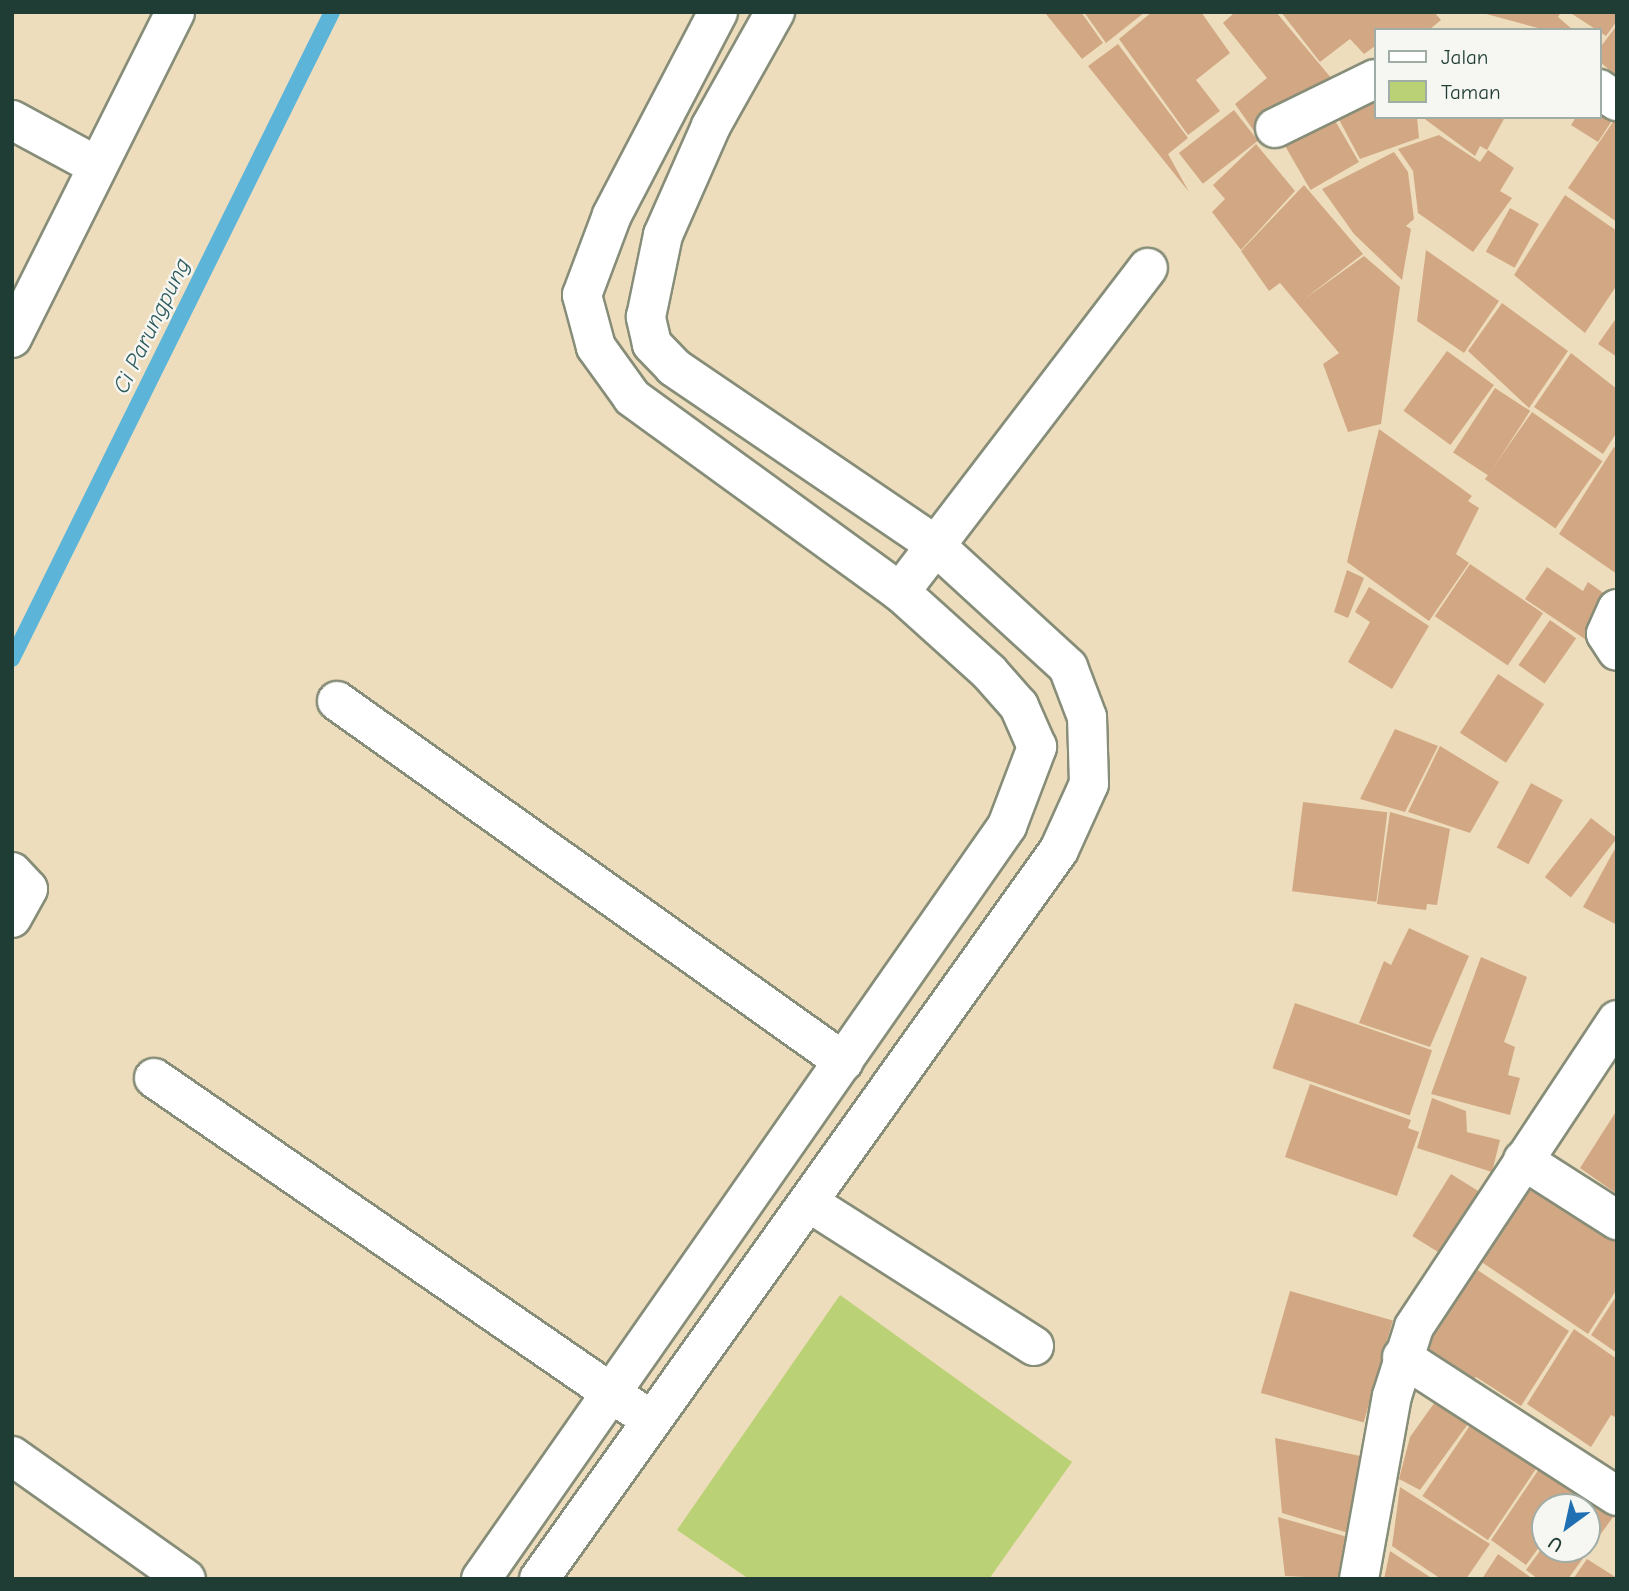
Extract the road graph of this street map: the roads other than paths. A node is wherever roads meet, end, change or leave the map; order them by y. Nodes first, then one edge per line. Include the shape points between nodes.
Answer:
1 (175, 12) edge
2 (718, 12) edge
3 (775, 12) edge
4 (1374, 79) edge
5 (1601, 90) edge
6 (1617, 101) edge
7 (668, 103) junction
8 (12, 120) edge
9 (711, 126) junction
10 (1275, 128) dead end
11 (97, 166) junction
12 (1148, 268) dead end
13 (12, 338) edge
14 (934, 544) junction
15 (900, 592) junction
16 (1617, 609) edge
17 (1617, 651) edge
18 (338, 701) dead end
19 (12, 872) edge
20 (12, 918) edge
21 (1617, 1020) edge
22 (844, 1062) junction
23 (154, 1078) dead end
24 (1523, 1160) junction
25 (808, 1202) junction
26 (1617, 1220) edge
27 (1034, 1346) dead end
28 (1402, 1357) junction
29 (611, 1393) junction
30 (651, 1421) junction
31 (12, 1456) edge
32 (1617, 1496) edge
33 (186, 1579) edge
34 (481, 1579) edge
35 (539, 1579) edge
36 (1359, 1579) edge

1 - 11 street
2 - 7 street
3 - 9 street
4 - 10 street
5 - 6 street
7 - 9 street
7 - 15 street via 612,215 582,295 596,347 632,397
8 - 11 street
9 - 14 street via 663,235 646,317 652,344 674,367
11 - 13 street
12 - 14 street
14 - 15 street
14 - 25 street via 1069,667 1087,717 1089,784 1059,850
15 - 22 street via 989,672 1019,706 1037,747 1007,826
16 - 17 street via 1606,634
18 - 22 street
19 - 20 street via 28,889
21 - 24 street
22 - 29 street
23 - 29 street
24 - 26 street
24 - 28 street via 1414,1326
25 - 27 street
25 - 30 street
28 - 32 street
28 - 36 street
29 - 30 street
29 - 34 street
30 - 35 street
31 - 33 street

